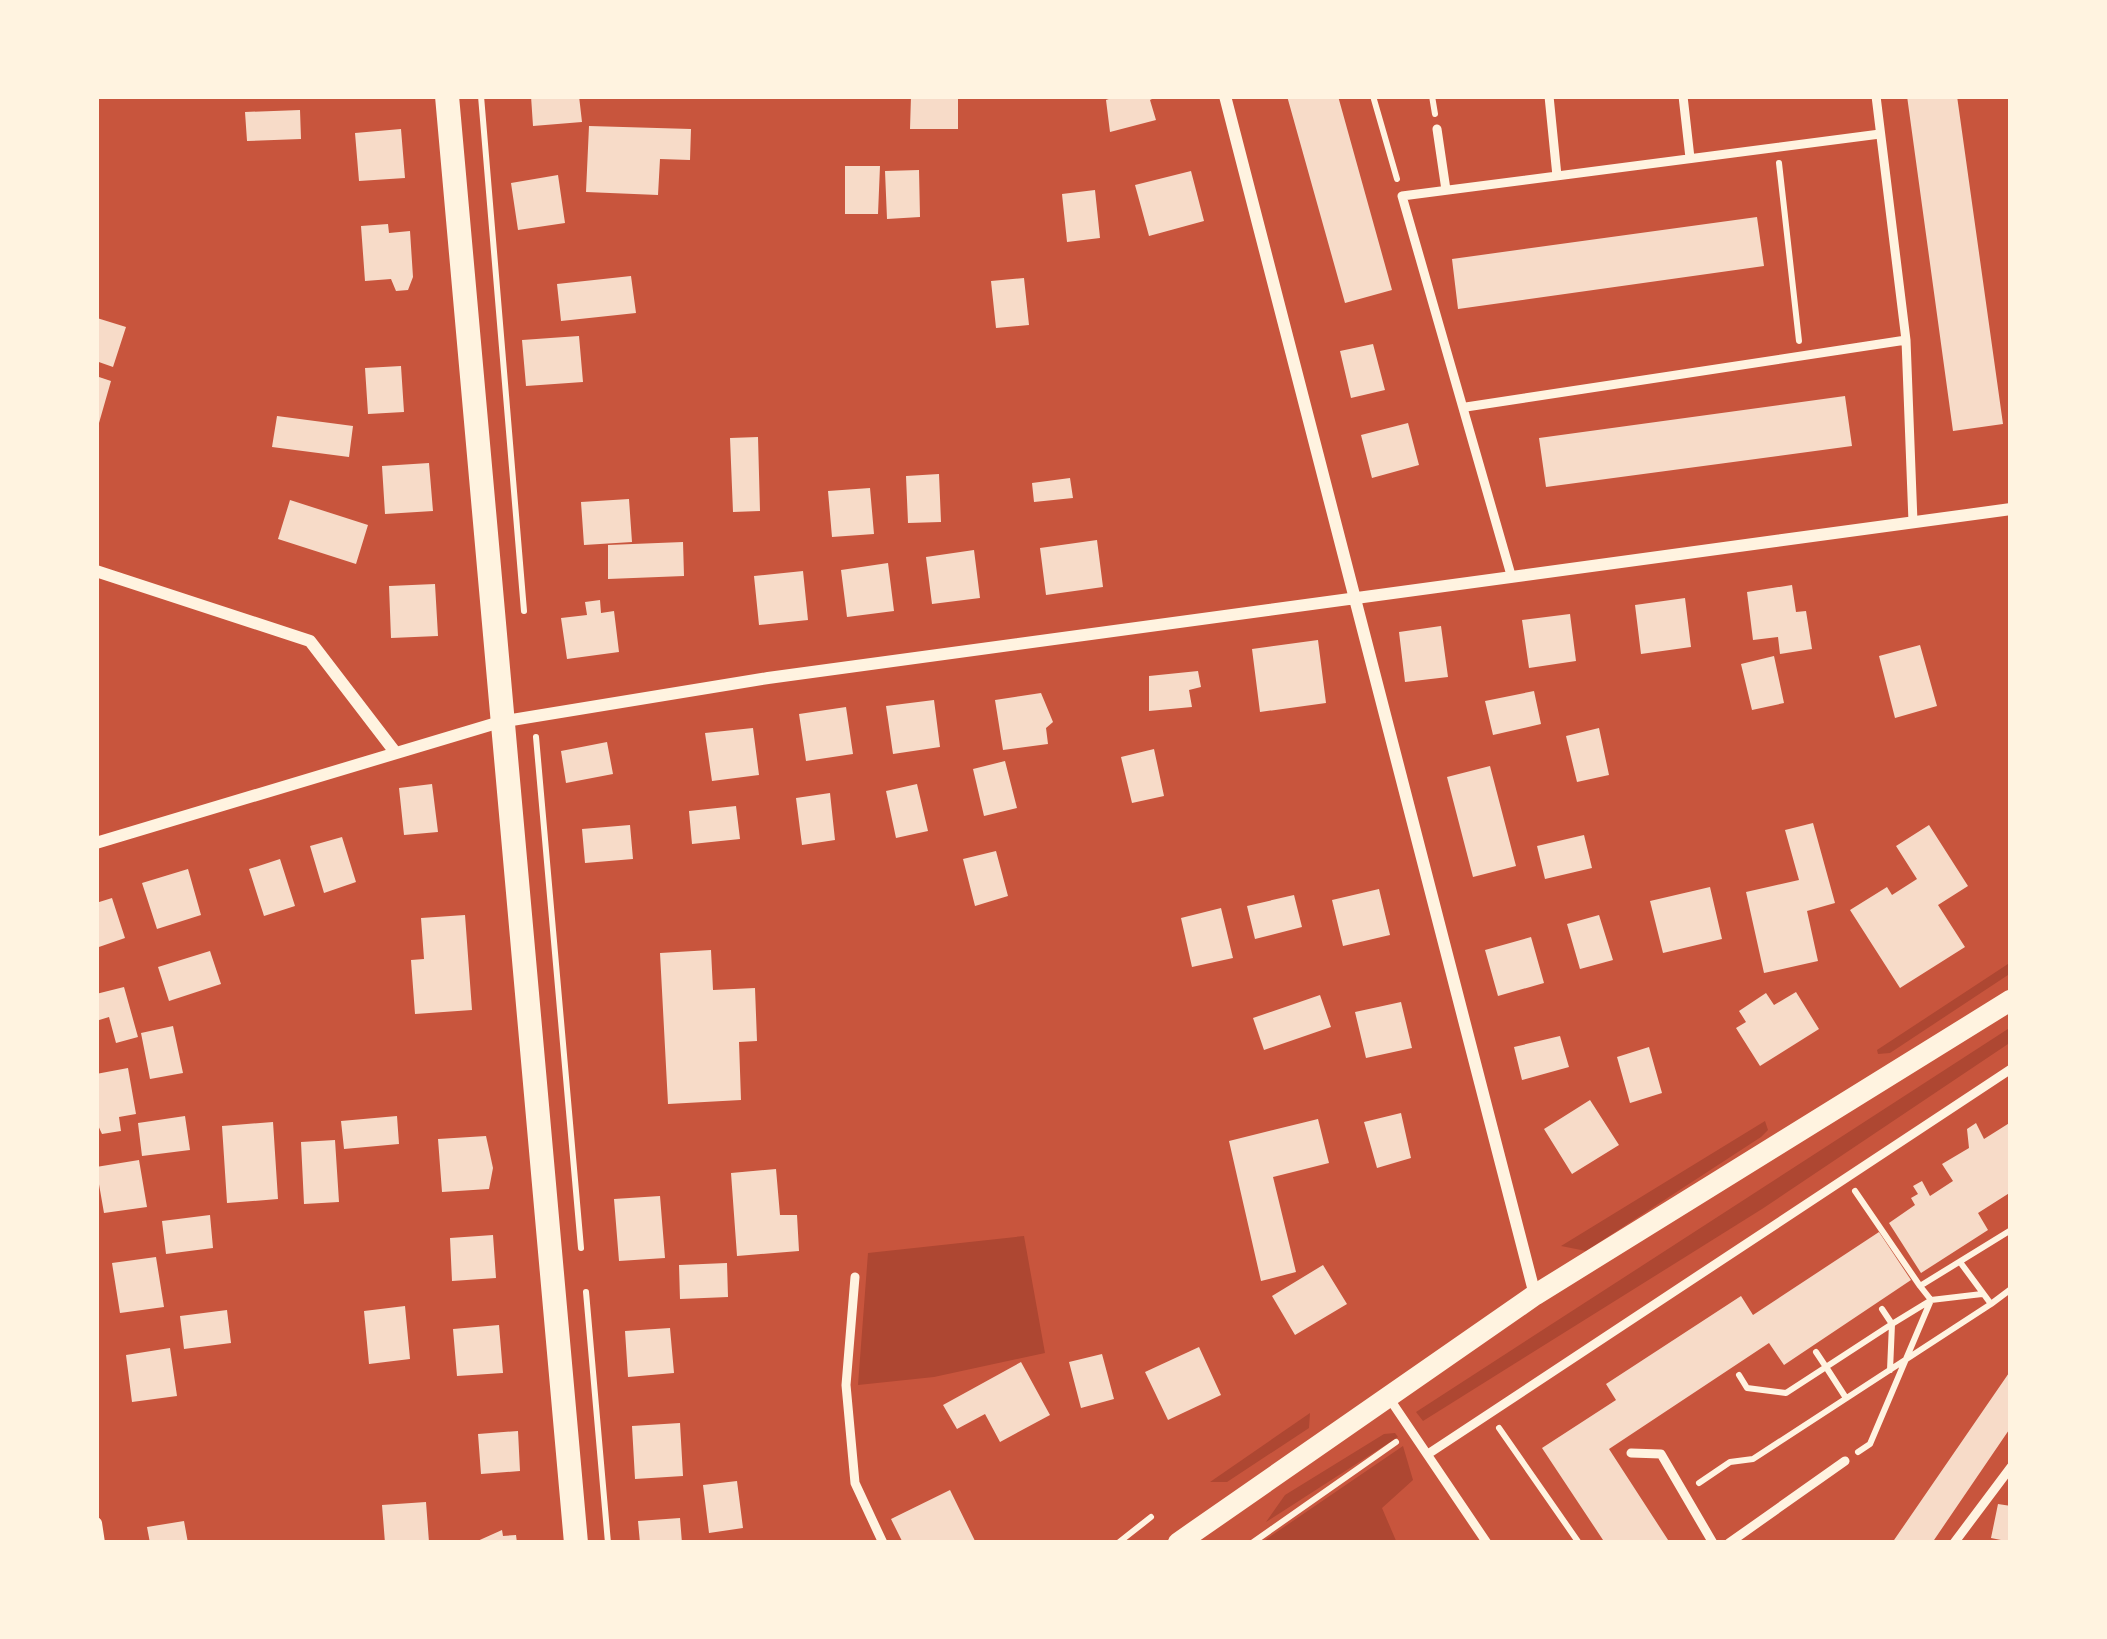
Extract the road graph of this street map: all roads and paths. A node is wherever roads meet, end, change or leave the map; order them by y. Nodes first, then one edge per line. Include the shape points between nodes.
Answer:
1 (447, 96) edge
2 (481, 96) edge
3 (1225, 96) edge
4 (1373, 96) edge
5 (1549, 96) edge
6 (1683, 96) edge
7 (1876, 96) edge
8 (1437, 130) dead end
9 (1880, 134) junction
10 (1777, 147) junction
11 (1690, 158) junction
12 (1557, 176) junction
13 (1446, 190) junction
14 (1402, 196) junction
15 (1906, 340) junction
16 (1801, 356) junction
17 (1466, 407) junction
18 (2011, 509) edge
19 (1912, 522) junction
20 (96, 571) edge
21 (1511, 575) junction
22 (1358, 598) junction
23 (525, 619) dead end
24 (500, 722) junction
25 (536, 735) dead end
26 (395, 752) junction
27 (96, 843) edge
28 (2011, 1000) edge
29 (2011, 1069) edge
30 (1846, 1178) junction
31 (2011, 1230) edge
32 (581, 1248) dead end
33 (1960, 1262) junction
34 (854, 1276) dead end
35 (1920, 1286) junction
36 (2011, 1289) edge
37 (586, 1292) dead end
38 (1984, 1294) junction
39 (1535, 1295) junction
40 (1931, 1300) junction
41 (1991, 1304) junction
42 (1882, 1309) dead end
43 (1892, 1324) junction
44 (1816, 1352) dead end
45 (1910, 1356) junction
46 (1826, 1367) junction
47 (1890, 1370) junction
48 (1738, 1375) dead end
49 (1386, 1394) junction
50 (1846, 1398) junction
51 (1488, 1414) junction
52 (1396, 1442) dead end
53 (1631, 1453) dead end
54 (1428, 1454) junction
55 (1845, 1461) joint
56 (2011, 1467) edge
57 (1683, 1492) junction
58 (1151, 1517) dead end
59 (96, 1523) edge
60 (1254, 1542) edge
61 (99, 1543) edge
62 (576, 1543) edge
63 (608, 1543) edge
64 (883, 1543) edge
65 (1118, 1543) edge
66 (1178, 1543) edge
67 (1487, 1543) edge
68 (1579, 1543) edge
69 (1713, 1543) edge
70 (1730, 1543) edge
71 (1954, 1543) edge

1 - 24 main road
2 - 23 path
3 - 22 street
4 - 14 path
5 - 12 lane
6 - 11 lane
7 - 9 lane
8 - 13 lane
9 - 10 lane
9 - 15 lane
10 - 11 lane
10 - 16 path
11 - 12 lane
12 - 13 lane
13 - 14 lane
14 - 17 lane
15 - 16 lane
15 - 19 lane
16 - 17 lane
17 - 21 lane
18 - 19 street
19 - 21 street
20 - 26 street via 310,641
21 - 22 street
22 - 24 street
22 - 39 street
24 - 26 street
24 - 62 main road
25 - 32 path
26 - 27 street
28 - 39 street
29 - 30 lane
30 - 35 path
30 - 51 lane
31 - 33 path
33 - 35 path
33 - 38 path
34 - 64 lane via 846,1385 855,1483
35 - 40 path
36 - 41 path
37 - 63 path
38 - 40 path
38 - 41 path
39 - 49 street
40 - 43 path
40 - 45 path
41 - 45 path
42 - 43 path
43 - 46 path
43 - 47 path
44 - 46 path
45 - 47 path
45 - 55 path via 1870,1444
46 - 48 path via 1786,1393 1748,1388
46 - 50 path
47 - 50 path
49 - 54 lane
49 - 66 street
50 - 57 path via 1753,1459 1730,1462
51 - 54 lane
51 - 68 path
52 - 60 path
53 - 57 lane via 1661,1454
54 - 67 lane
55 - 70 lane
56 - 71 lane
57 - 69 lane
58 - 65 path
59 - 61 street

